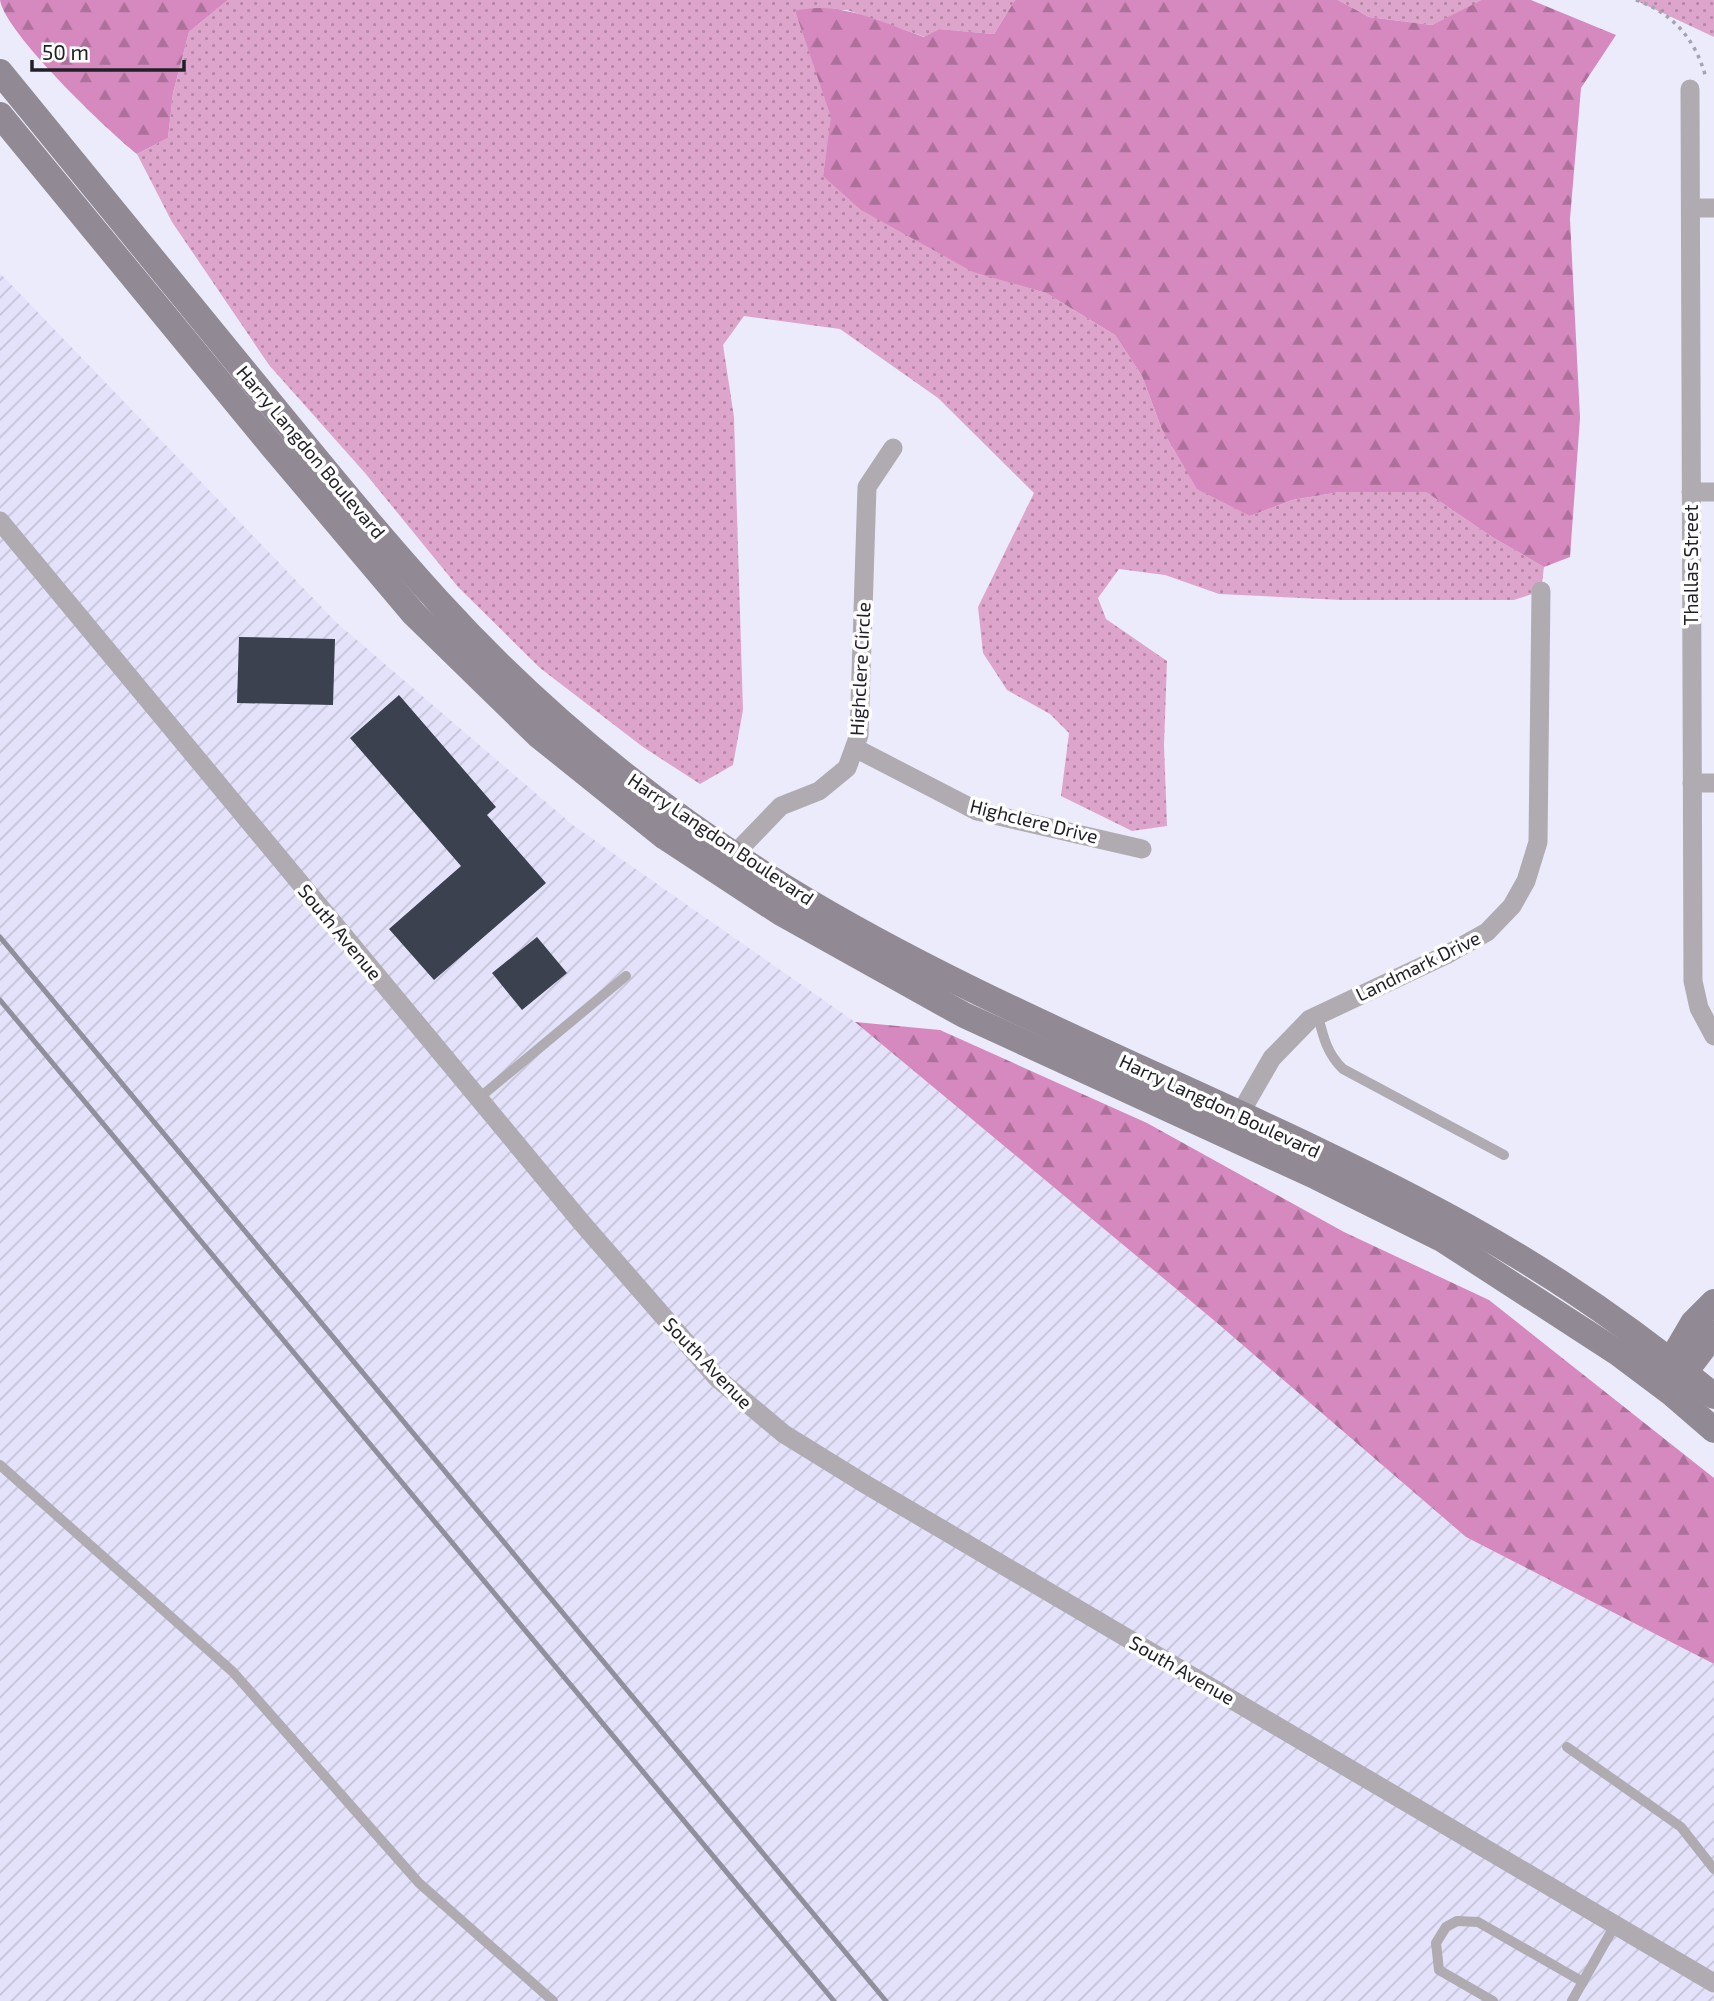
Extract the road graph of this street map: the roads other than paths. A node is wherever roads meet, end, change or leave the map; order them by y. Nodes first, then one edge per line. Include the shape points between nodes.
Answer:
1 (0, 72) edge
2 (1690, 89) dead end
3 (0, 115) edge
4 (1690, 208) junction
5 (1714, 208) edge
6 (893, 448) dead end
7 (1690, 492) junction
8 (1714, 492) edge
9 (0, 521) edge
10 (1541, 591) dead end
11 (855, 748) junction
12 (1692, 783) junction
13 (1714, 783) edge
14 (1142, 849) dead end
15 (726, 863) junction
16 (625, 976) dead end
17 (1318, 1016) junction
18 (1714, 1036) edge
19 (479, 1098) junction
20 (1234, 1125) junction
21 (1504, 1155) dead end
22 (1714, 1302) edge
23 (1628, 1327) junction
24 (1704, 1328) edge
25 (1714, 1350) edge
26 (1677, 1365) junction
27 (1714, 1378) edge
28 (1659, 1384) junction
29 (1714, 1396) edge
30 (1714, 1430) edge
31 (0, 1465) edge
32 (1567, 1747) dead end
33 (1714, 1869) edge
34 (1615, 1924) junction
35 (1583, 1982) junction
36 (1714, 1983) edge
37 (553, 2001) edge
38 (1493, 2001) edge
39 (1572, 2001) edge

1 - 15 main road, Harry Langdon Boulevard via 440,604 574,733 649,792
2 - 4 street, Thallas Street
3 - 15 main road, Harry Langdon Boulevard via 414,614 538,735 664,837
4 - 5 street
4 - 7 street, Thallas Street
6 - 11 street, Highclere Circle via 867,487
7 - 8 street
7 - 12 street, Thallas Street
9 - 19 street, South Avenue
10 - 17 street, Landmark Drive via 1538,842 1526,881 1512,906 1487,932
11 - 14 street, Highclere Drive via 977,811
11 - 15 street, Highclere Circle via 847,768 819,791 781,806
12 - 13 street
12 - 18 street, Thallas Street via 1693,981 1699,1007
15 - 20 main road, Harry Langdon Boulevard via 785,887 890,947
16 - 19 lane
17 - 20 street, Landmark Drive via 1272,1058
17 - 21 lane via 1323,1040 1343,1069
19 - 34 street, South Avenue via 717,1378 773,1426 865,1485
20 - 23 main road, Harry Langdon Boulevard via 1469,1227
20 - 28 main road, Harry Langdon Boulevard via 1442,1239
22 - 24 main road
23 - 24 main road via 1643,1332
23 - 26 main road, Harry Langdon Boulevard
24 - 26 main road
25 - 27 main road
26 - 28 main road
26 - 29 main road, Harry Langdon Boulevard
28 - 30 main road, Harry Langdon Boulevard
31 - 37 lane via 233,1672 419,1883
32 - 33 lane via 1681,1827
34 - 35 lane
34 - 36 street, South Avenue
35 - 38 lane via 1478,1922 1457,1920 1436,1943 1439,1970
35 - 39 lane

